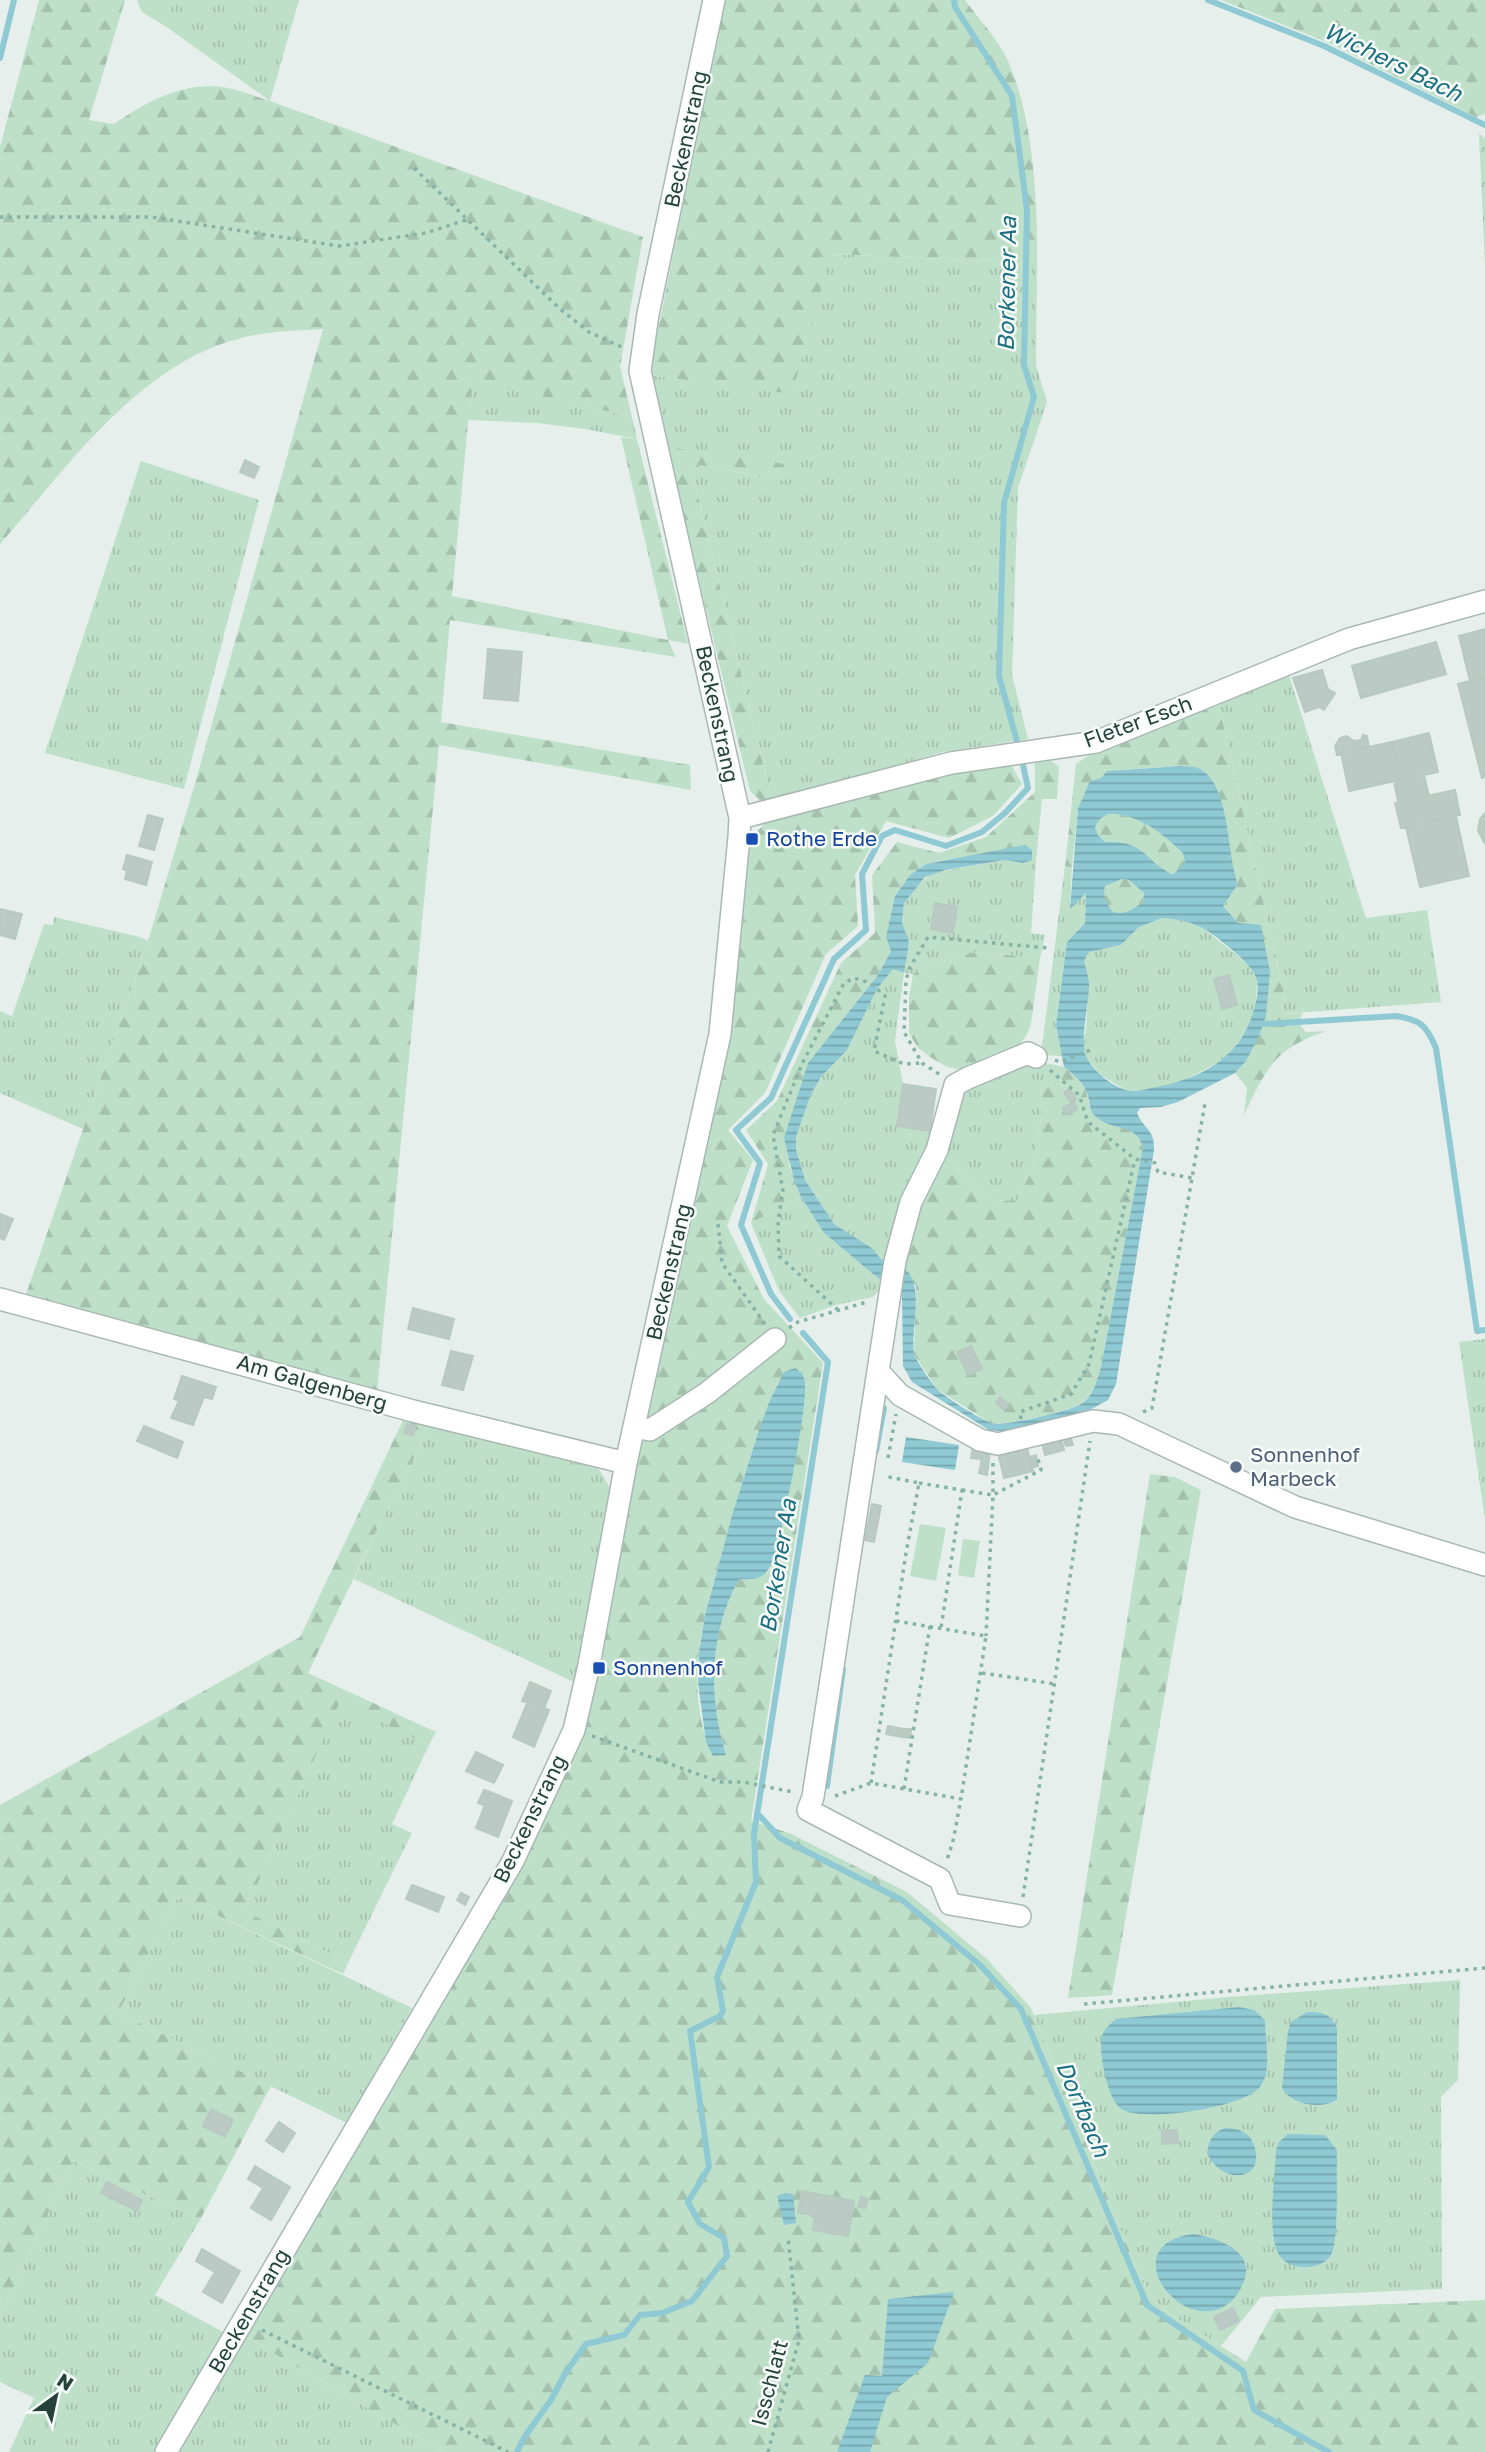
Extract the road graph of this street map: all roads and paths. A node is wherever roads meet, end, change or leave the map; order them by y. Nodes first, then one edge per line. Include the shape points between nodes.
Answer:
1 (714, 0) edge
2 (414, 168) dead end
3 (0, 217) edge
4 (466, 220) junction
5 (642, 355) junction
6 (1485, 601) edge
7 (740, 818) junction
8 (1048, 948) dead end
9 (1093, 1049) dead end
10 (1036, 1057) joint
11 (1060, 1062) dead end
12 (922, 1063) junction
13 (956, 1085) junction
14 (1205, 1103) dead end
15 (1135, 1159) junction
16 (1192, 1178) junction
17 (718, 1224) dead end
18 (890, 1292) junction
19 (0, 1299) edge
20 (838, 1310) junction
21 (775, 1339) junction
22 (878, 1371) junction
23 (900, 1395) junction
24 (1021, 1418) dead end
25 (1093, 1422) junction
26 (1119, 1424) junction
27 (634, 1427) junction
28 (1033, 1436) junction
29 (998, 1444) junction
30 (626, 1463) junction
31 (887, 1463) dead end
32 (884, 1476) dead end
33 (919, 1483) junction
34 (962, 1490) junction
35 (993, 1494) junction
36 (1485, 1565) edge
37 (896, 1621) junction
38 (930, 1626) junction
39 (941, 1628) junction
40 (986, 1636) junction
41 (982, 1673) junction
42 (1055, 1684) junction
43 (574, 1730) junction
44 (872, 1783) junction
45 (904, 1789) junction
46 (813, 1797) junction
47 (961, 1799) junction
48 (940, 1879) junction
49 (1020, 1916) joint
50 (1485, 1968) edge
51 (1084, 2004) dead end
52 (788, 2237) dead end
53 (243, 2321) junction
54 (166, 2452) edge
55 (508, 2452) edge
56 (768, 2452) edge

1 - 5 street, Beckenstrang
2 - 4 path
3 - 4 path via 151,217 339,246 426,233
4 - 5 path via 589,332
5 - 7 street, Beckenstrang via 640,371
6 - 7 street, Fleter Esch via 1349,639 1096,742 951,763
7 - 27 street, Beckenstrang via 720,1034
8 - 12 path via 928,937 906,980 904,1032
9 - 11 path
10 - 13 street via 1028,1053
10 - 15 path via 1079,1095 1088,1122
12 - 13 path
12 - 20 path via 904,1064 874,1051 885,996 855,978 844,983 802,1064 773,1135 783,1191 779,1256
13 - 18 street via 937,1150 911,1202
14 - 16 path
15 - 16 path via 1155,1163 1158,1172
15 - 24 path via 1089,1364 1072,1394 1020,1412
16 - 26 path via 1152,1408
17 - 21 path via 722,1263
18 - 20 path
18 - 22 street
19 - 30 street, Am Galgenberg via 413,1411
20 - 21 path via 798,1322
21 - 27 street via 708,1393 650,1430
22 - 23 street
22 - 46 street
23 - 29 street via 980,1440
23 - 31 path
25 - 26 street
25 - 28 street
25 - 42 path
26 - 36 street via 1295,1507
27 - 30 street, Beckenstrang
28 - 29 street
28 - 35 path via 1041,1470
29 - 35 path
30 - 43 street, Beckenstrang
32 - 33 path
33 - 34 path
33 - 37 path
34 - 35 path
34 - 39 path
35 - 40 path
37 - 38 path
37 - 44 path
38 - 39 path
38 - 45 path
39 - 40 path
40 - 41 path
41 - 42 path
41 - 47 path
42 - 49 path
43 - 46 path via 720,1782 755,1783
43 - 53 street, Beckenstrang via 513,1861
44 - 45 path
44 - 46 path via 837,1796
45 - 47 path
46 - 48 street via 808,1811
47 - 48 path
48 - 49 street via 950,1904
50 - 51 path
52 - 56 path, Isschlatt via 799,2340
53 - 54 street, Beckenstrang
53 - 55 path

